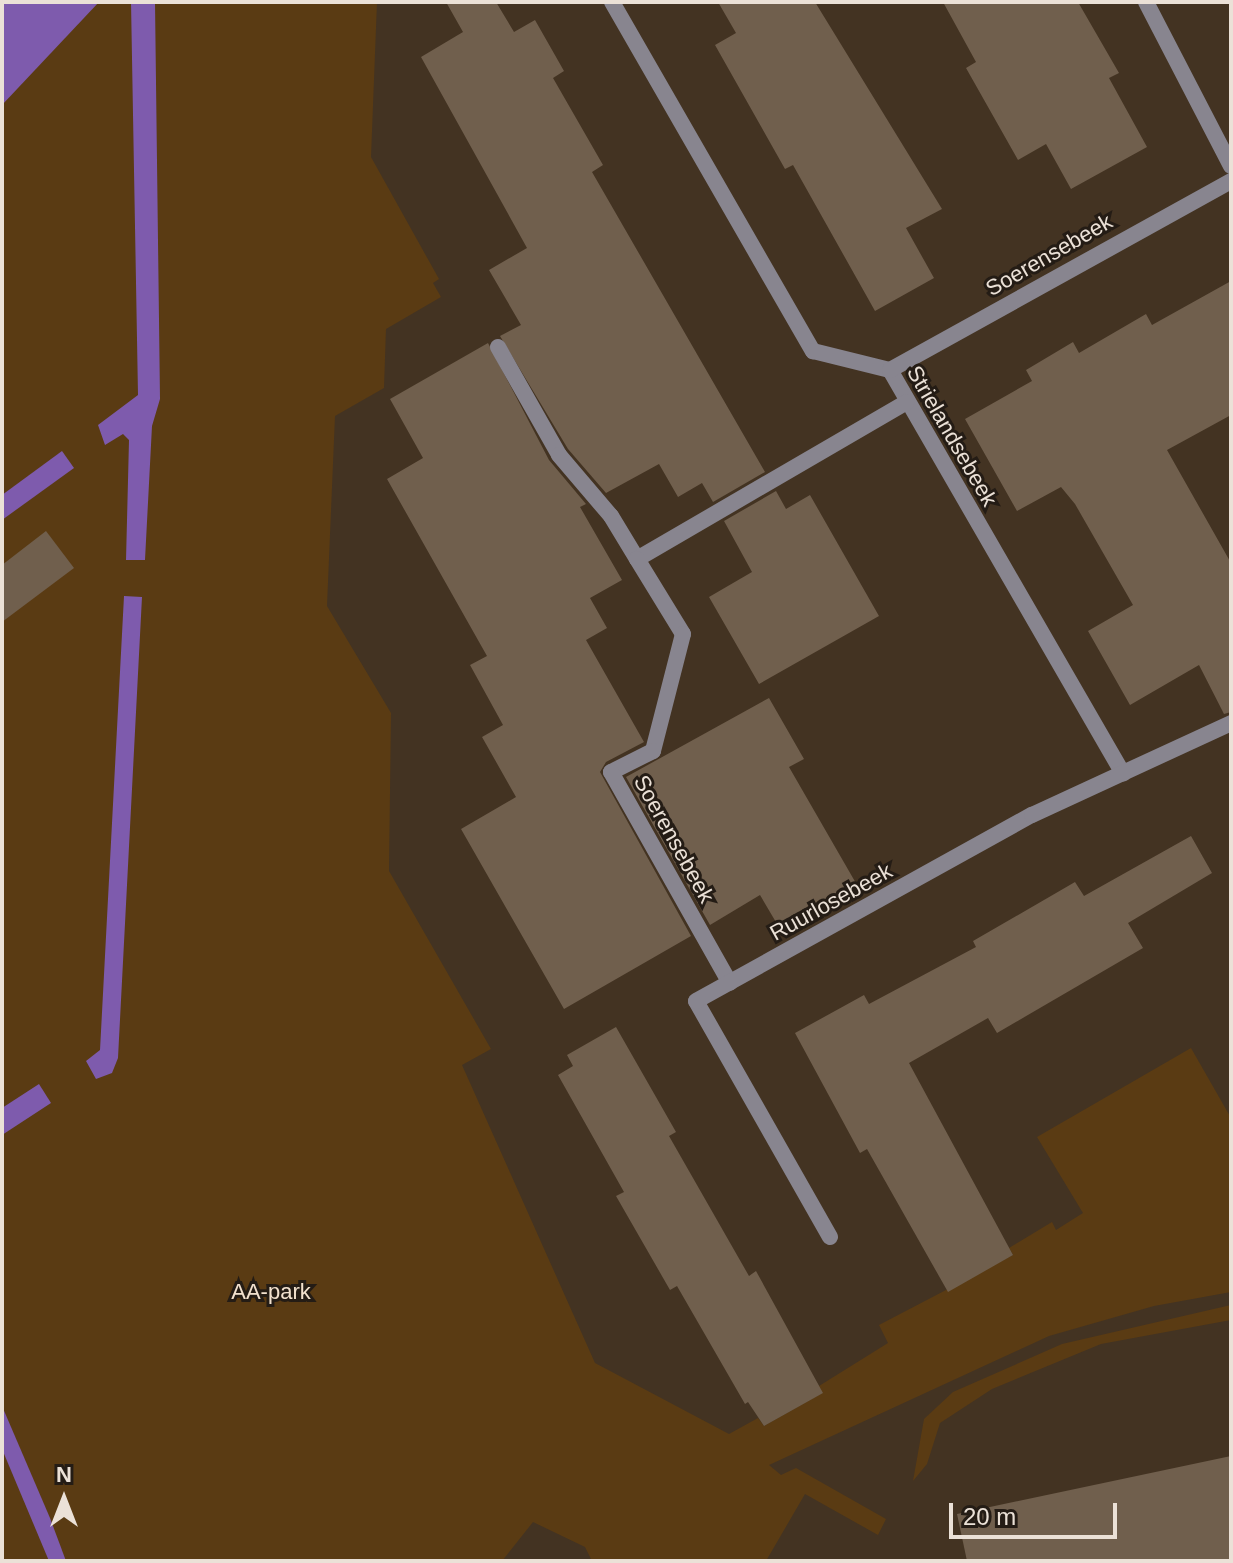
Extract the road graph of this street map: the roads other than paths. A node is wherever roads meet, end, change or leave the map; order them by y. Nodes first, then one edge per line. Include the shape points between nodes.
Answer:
1 (612, 2) edge
2 (1146, 2) edge
3 (1231, 166) edge
4 (1231, 181) edge
5 (498, 347) dead end
6 (890, 370) junction
7 (907, 402) junction
8 (637, 559) junction
9 (1231, 723) edge
10 (1123, 773) junction
11 (730, 983) junction
12 (830, 1237) dead end

1 - 6 street, Strielandsebeek via 813,351
2 - 3 street
4 - 6 street, Soerensebeek
5 - 8 street, Soerensebeek via 559,455 611,516
6 - 7 street, Strielandsebeek
7 - 8 street
7 - 10 street, Strielandsebeek
8 - 11 street, Soerensebeek via 683,634 653,751 611,772
9 - 10 street, Ruurlosebeek
10 - 11 street, Ruurlosebeek via 1032,815
11 - 12 street, Ruurlosebeek via 696,1001

